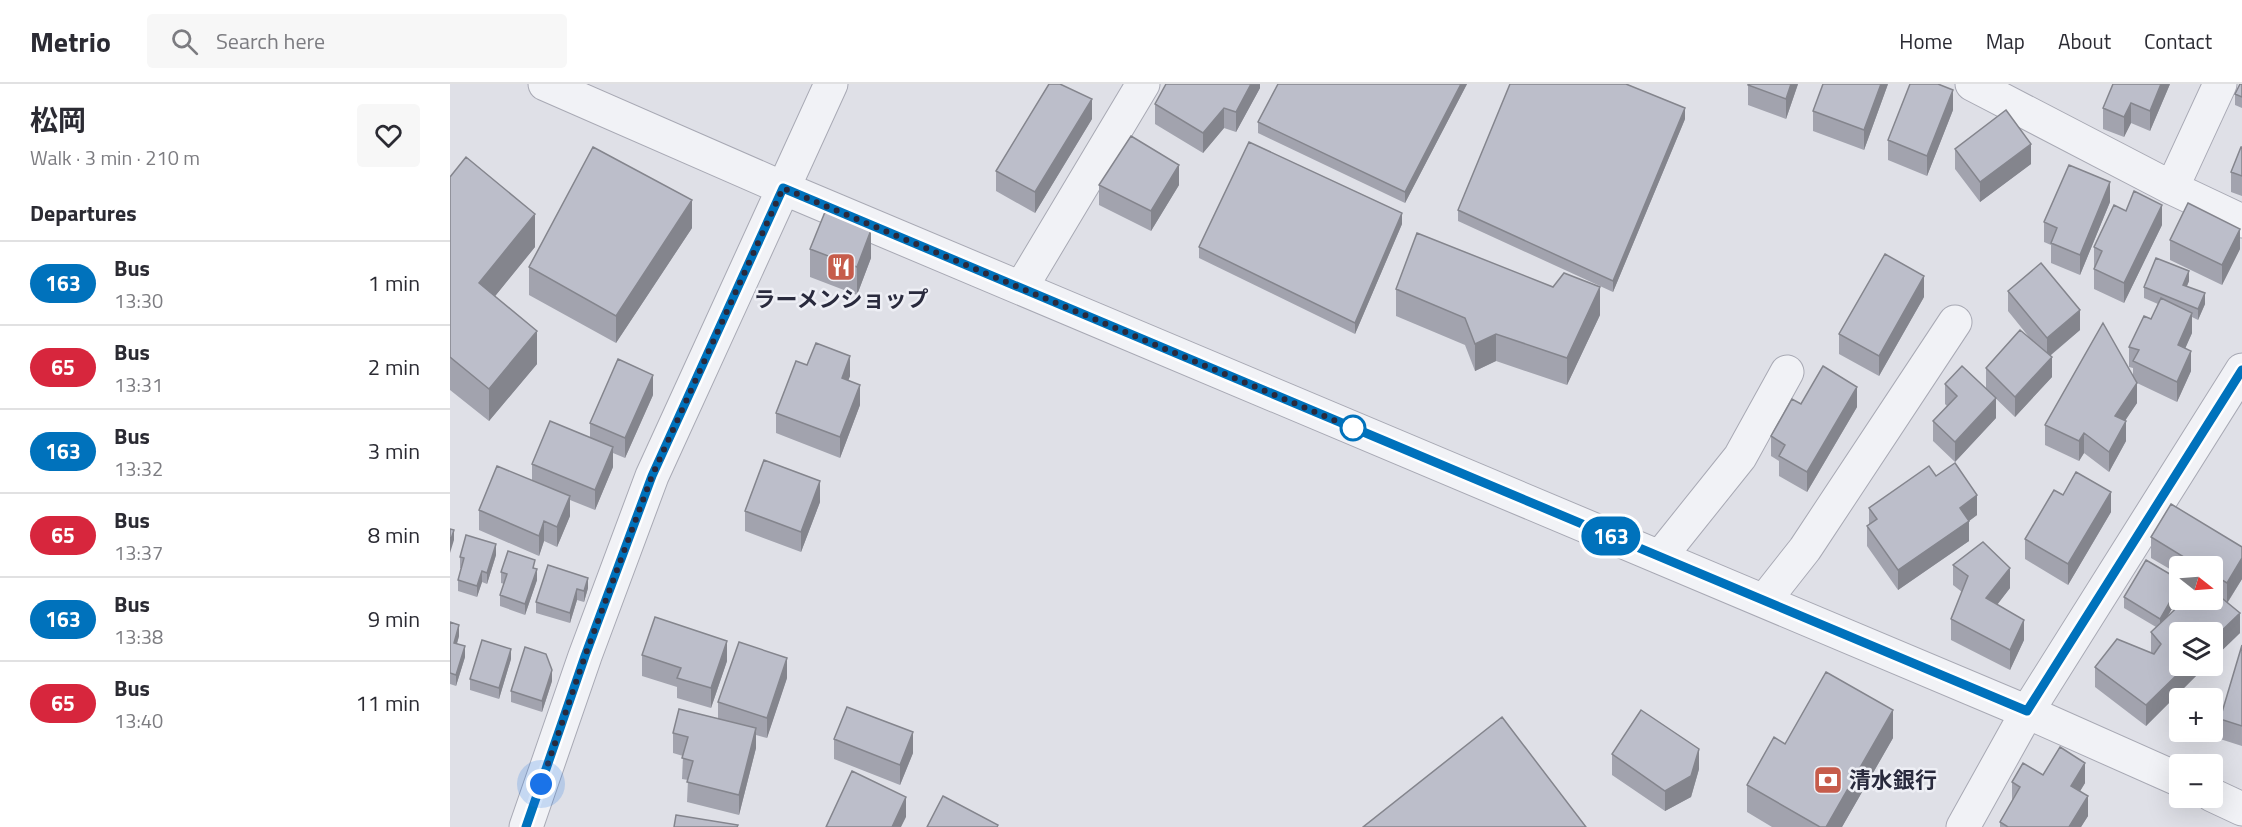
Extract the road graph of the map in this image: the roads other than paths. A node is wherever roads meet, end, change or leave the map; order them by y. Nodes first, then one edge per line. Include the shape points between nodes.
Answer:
1 (545, 84) edge
2 (831, 84) edge
3 (1143, 84) edge
4 (2220, 84) edge
5 (1974, 85) edge
6 (783, 188) junction
7 (2172, 188) junction
8 (2242, 221) edge
9 (1021, 288) junction
10 (1954, 322) dead end
11 (2242, 370) edge
12 (1786, 372) dead end
13 (1660, 557) junction
14 (1764, 601) junction
15 (2027, 711) junction
16 (2169, 775) edge
17 (2223, 800) edge
18 (2242, 809) edge
19 (526, 827) edge
20 (1964, 827) edge

1 - 6 street
2 - 6 street
3 - 9 street
4 - 7 street
5 - 7 street
6 - 9 street
6 - 19 street via 652,476
7 - 8 street
9 - 13 street
10 - 14 street via 1805,549
11 - 15 street
12 - 13 street via 1740,457
13 - 14 street
14 - 15 street
15 - 16 street
15 - 20 street
17 - 18 street

